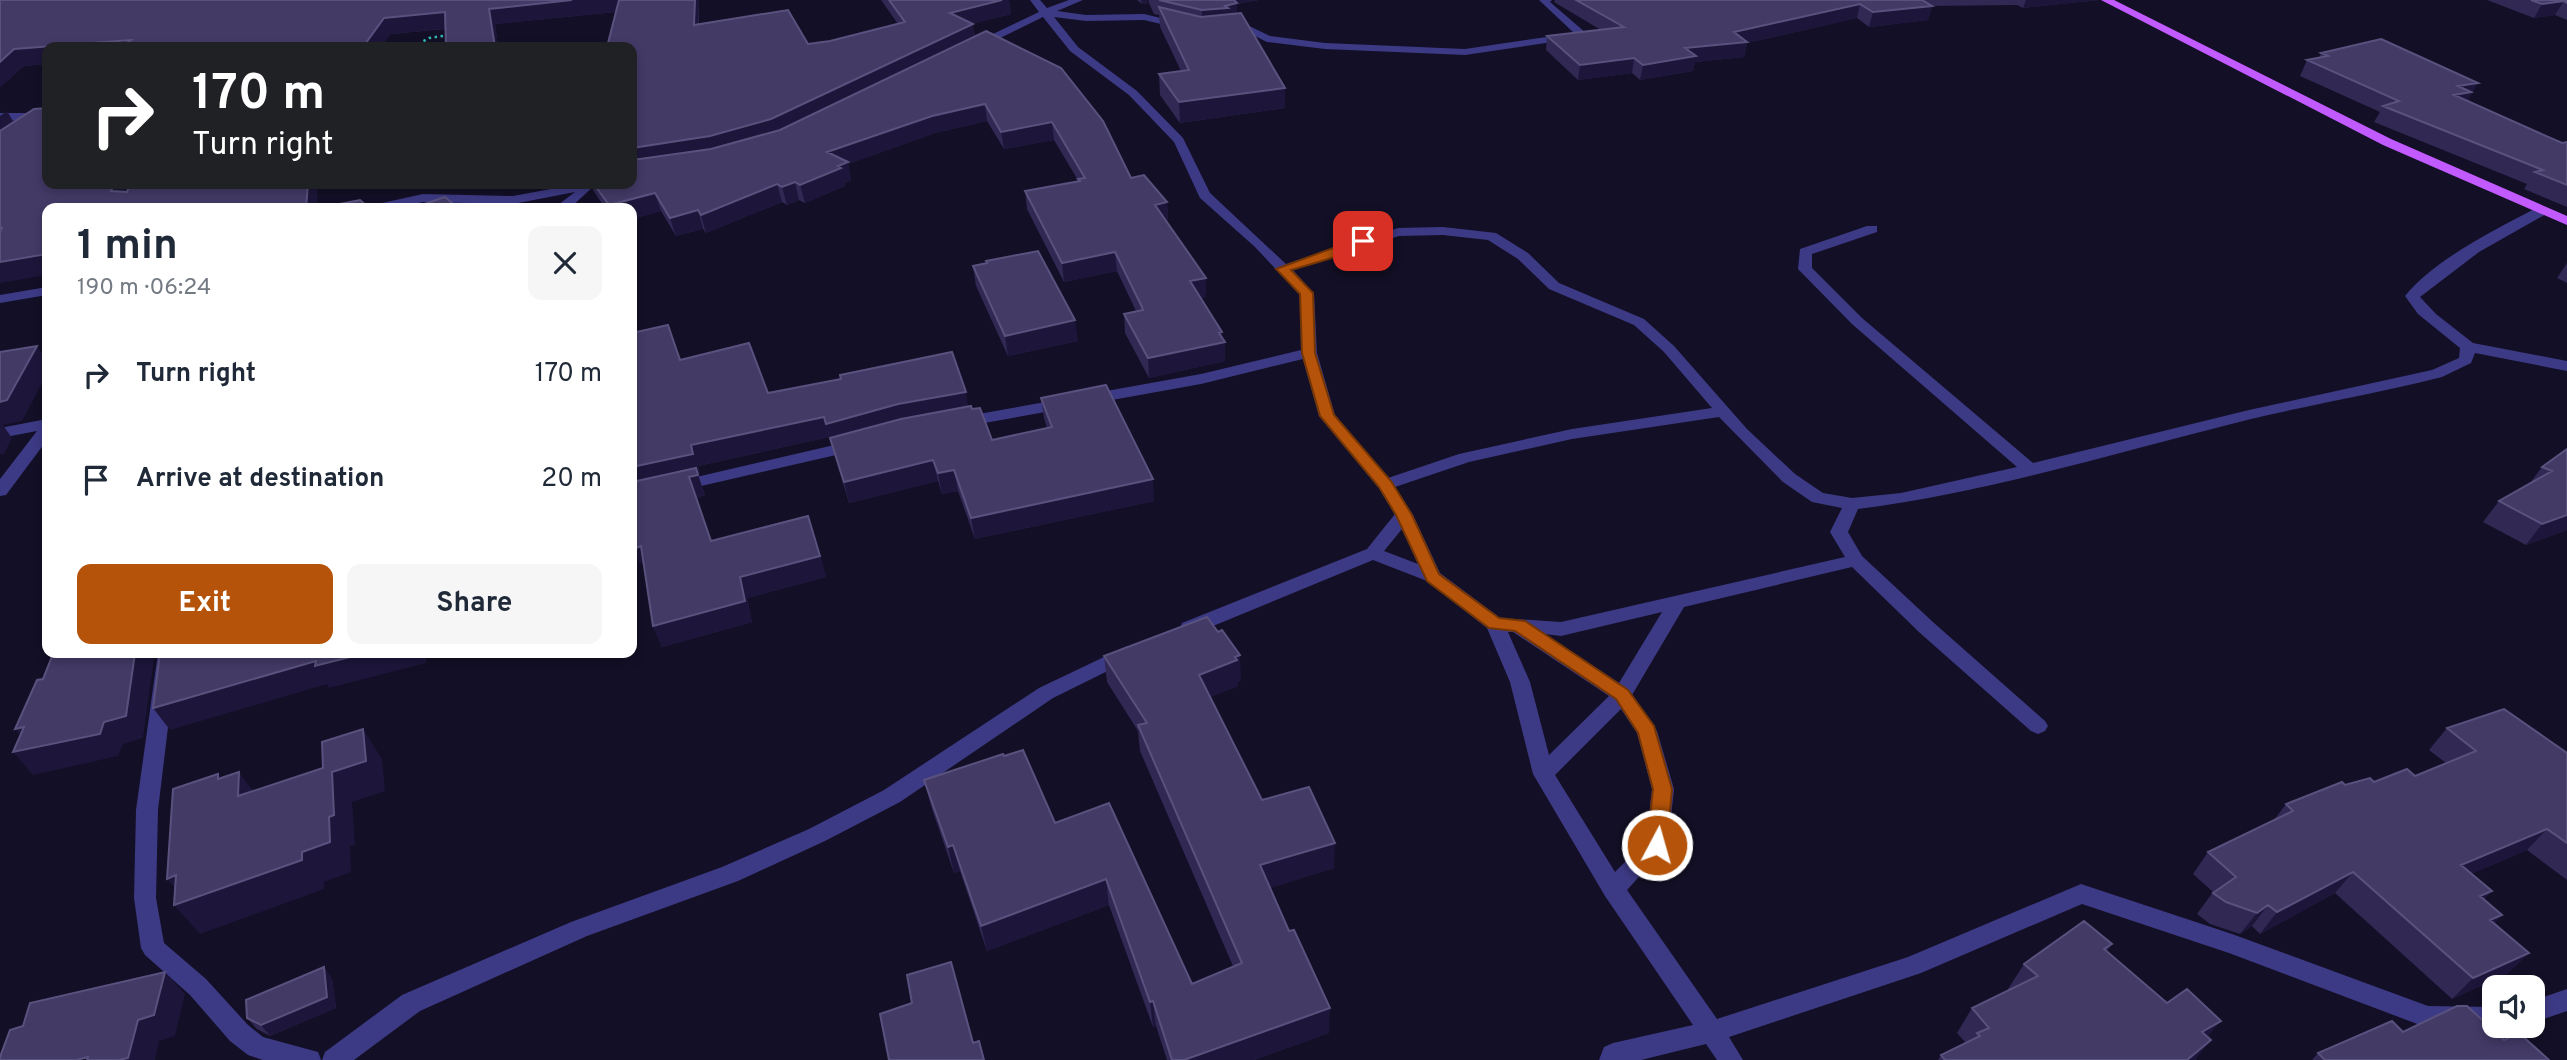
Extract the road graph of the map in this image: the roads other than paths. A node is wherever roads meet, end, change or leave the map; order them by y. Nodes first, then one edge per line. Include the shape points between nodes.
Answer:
1 (1078, 0) edge
2 (1547, 0) edge
3 (2106, 0) edge
4 (1039, 6) edge
5 (1192, 29) edge
6 (1224, 29) edge
7 (965, 51) edge
8 (0, 117) edge
9 (42, 117) edge
10 (42, 120) edge
11 (24, 131) edge
12 (569, 189) edge
13 (585, 189) edge
14 (446, 190) edge
15 (400, 203) edge
16 (570, 203) edge
17 (2542, 211) junction
18 (2567, 221) edge
19 (1872, 229) dead end
20 (1283, 269) junction
21 (42, 292) edge
22 (0, 299) edge
23 (2468, 347) junction
24 (1309, 353) junction
25 (2567, 366) edge
26 (1724, 411) junction
27 (944, 425) edge
28 (42, 427) edge
29 (0, 433) edge
30 (42, 433) edge
31 (878, 439) edge
32 (2029, 469) junction
33 (1385, 485) junction
34 (0, 491) edge
35 (637, 496) edge
36 (1852, 504) junction
37 (1404, 515) junction
38 (1373, 553) junction
39 (1856, 560) junction
40 (1433, 577) junction
41 (1678, 601) junction
42 (1495, 624) junction
43 (1518, 626) junction
44 (166, 658) edge
45 (1622, 695) junction
46 (2038, 726) dead end
47 (1543, 774) junction
48 (1613, 889) junction
49 (2567, 1000) edge
50 (2545, 1008) edge
51 (2482, 1018) edge
52 (1710, 1032) junction
53 (309, 1060) edge
54 (334, 1060) edge
55 (1611, 1060) edge
56 (1731, 1060) edge

1 - 4 street
2 - 6 street via 1543,1 1582,35 1465,52 1424,52 1267,40 1245,27
3 - 17 main road via 2387,142
4 - 5 street via 1086,18 1144,17
4 - 7 street
4 - 20 street via 1074,49 1133,93 1179,141 1205,195
8 - 9 street
10 - 11 street
12 - 14 street via 513,200
13 - 16 street
14 - 15 street
17 - 18 main road
17 - 23 street via 2492,237 2412,296 2421,310
19 - 32 street via 1805,252 1805,269 1857,321
20 - 24 street via 1307,293
20 - 26 street via 1398,232 1491,236 1522,256 1554,286 1639,322
21 - 22 street
23 - 25 street
23 - 32 street via 2466,360 2437,374
24 - 27 street via 1202,379
24 - 33 street via 1327,416
26 - 33 street via 1572,434 1465,458
26 - 36 street via 1788,478 1818,498
28 - 29 street
30 - 34 street
31 - 35 street
32 - 36 street via 1901,498
33 - 37 street
36 - 39 street via 1839,532
37 - 38 street
37 - 40 street
38 - 40 street
38 - 54 street via 1159,640 1046,693 892,796 817,835 730,874 579,929 411,1003
39 - 41 street
39 - 46 street
40 - 42 street
41 - 43 street via 1562,629
41 - 45 street
42 - 43 street
42 - 47 street via 1520,682
43 - 45 street
44 - 53 street via 147,810 145,898 153,948 257,1047
45 - 47 street
45 - 48 street via 1647,731 1663,789 1657,845
47 - 48 street
48 - 52 street
49 - 50 street
51 - 52 street via 2428,1017 2081,894 1913,966
52 - 55 street via 1613,1055
52 - 56 street

